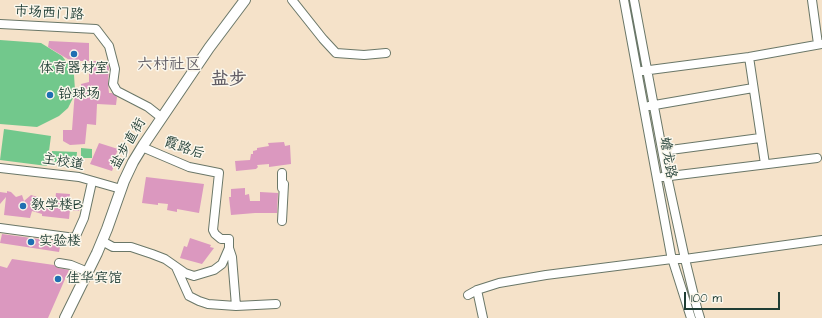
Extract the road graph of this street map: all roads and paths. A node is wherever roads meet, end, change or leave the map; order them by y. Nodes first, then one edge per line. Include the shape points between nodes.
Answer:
1 (245, 0) edge
2 (292, 0) edge
3 (624, 0) edge
4 (634, 0) edge
5 (812, 0) edge
6 (0, 24) edge
7 (820, 44) edge
8 (386, 53) dead end
9 (749, 57) junction
10 (647, 70) junction
11 (638, 71) junction
12 (753, 88) junction
13 (653, 105) junction
14 (644, 107) junction
15 (162, 118) junction
16 (760, 138) junction
17 (142, 147) junction
18 (663, 152) junction
19 (817, 158) dead end
20 (765, 164) junction
21 (0, 168) edge
22 (282, 173) dead end
23 (667, 176) junction
24 (657, 178) junction
25 (92, 182) junction
26 (284, 184) dead end
27 (121, 189) junction
28 (283, 199) junction
29 (282, 221) dead end
30 (0, 228) edge
31 (822, 240) edge
32 (102, 241) junction
33 (230, 248) junction
34 (672, 259) junction
35 (684, 260) junction
36 (60, 266) dead end
37 (176, 267) junction
38 (88, 272) junction
39 (477, 290) junction
40 (468, 295) dead end
41 (276, 304) dead end
42 (236, 306) junction
43 (67, 315) edge
44 (483, 318) edge
45 (691, 318) edge
46 (700, 318) edge

1 - 15 main road, 盐步直街 via 221,30
2 - 8 street via 336,52 364,55
3 - 11 street, 蟾龙路
4 - 10 street, 蟾龙路
5 - 7 street
6 - 15 street, 市场西门路 via 96,29 110,46 115,69 113,84 117,91 148,107
7 - 9 street
9 - 10 street
9 - 12 street
10 - 11 street
10 - 13 street, 蟾龙路
11 - 14 street, 蟾龙路
12 - 13 street
12 - 16 street
13 - 14 street
13 - 18 street, 蟾龙路
14 - 24 street, 蟾龙路
15 - 17 main road, 盐步直街
16 - 18 street
16 - 20 street
17 - 27 main road, 盐步直街
17 - 33 street, 霞路后 via 189,167 220,173 213,230 221,239 229,239
18 - 23 street, 蟾龙路
19 - 20 street
20 - 23 street
21 - 25 street, 主校道 via 79,177
22 - 28 street
23 - 24 street
23 - 35 street, 蟾龙路
24 - 34 street, 蟾龙路
25 - 27 street, 主校道
25 - 30 street via 84,218 75,238
26 - 28 street
27 - 32 main road, 盐步直街
28 - 29 street
31 - 35 street
32 - 37 street via 114,247 131,247 152,254
32 - 38 main road, 盐步直街
33 - 37 street via 222,264 204,274 194,276
33 - 42 street
34 - 35 street
34 - 39 street via 546,275 499,283
34 - 45 street, 蟾龙路
35 - 46 street, 蟾龙路
36 - 38 street via 71,265
37 - 42 street via 189,296 208,304
38 - 43 main road, 盐步直街
39 - 40 street
39 - 44 street
41 - 42 street

